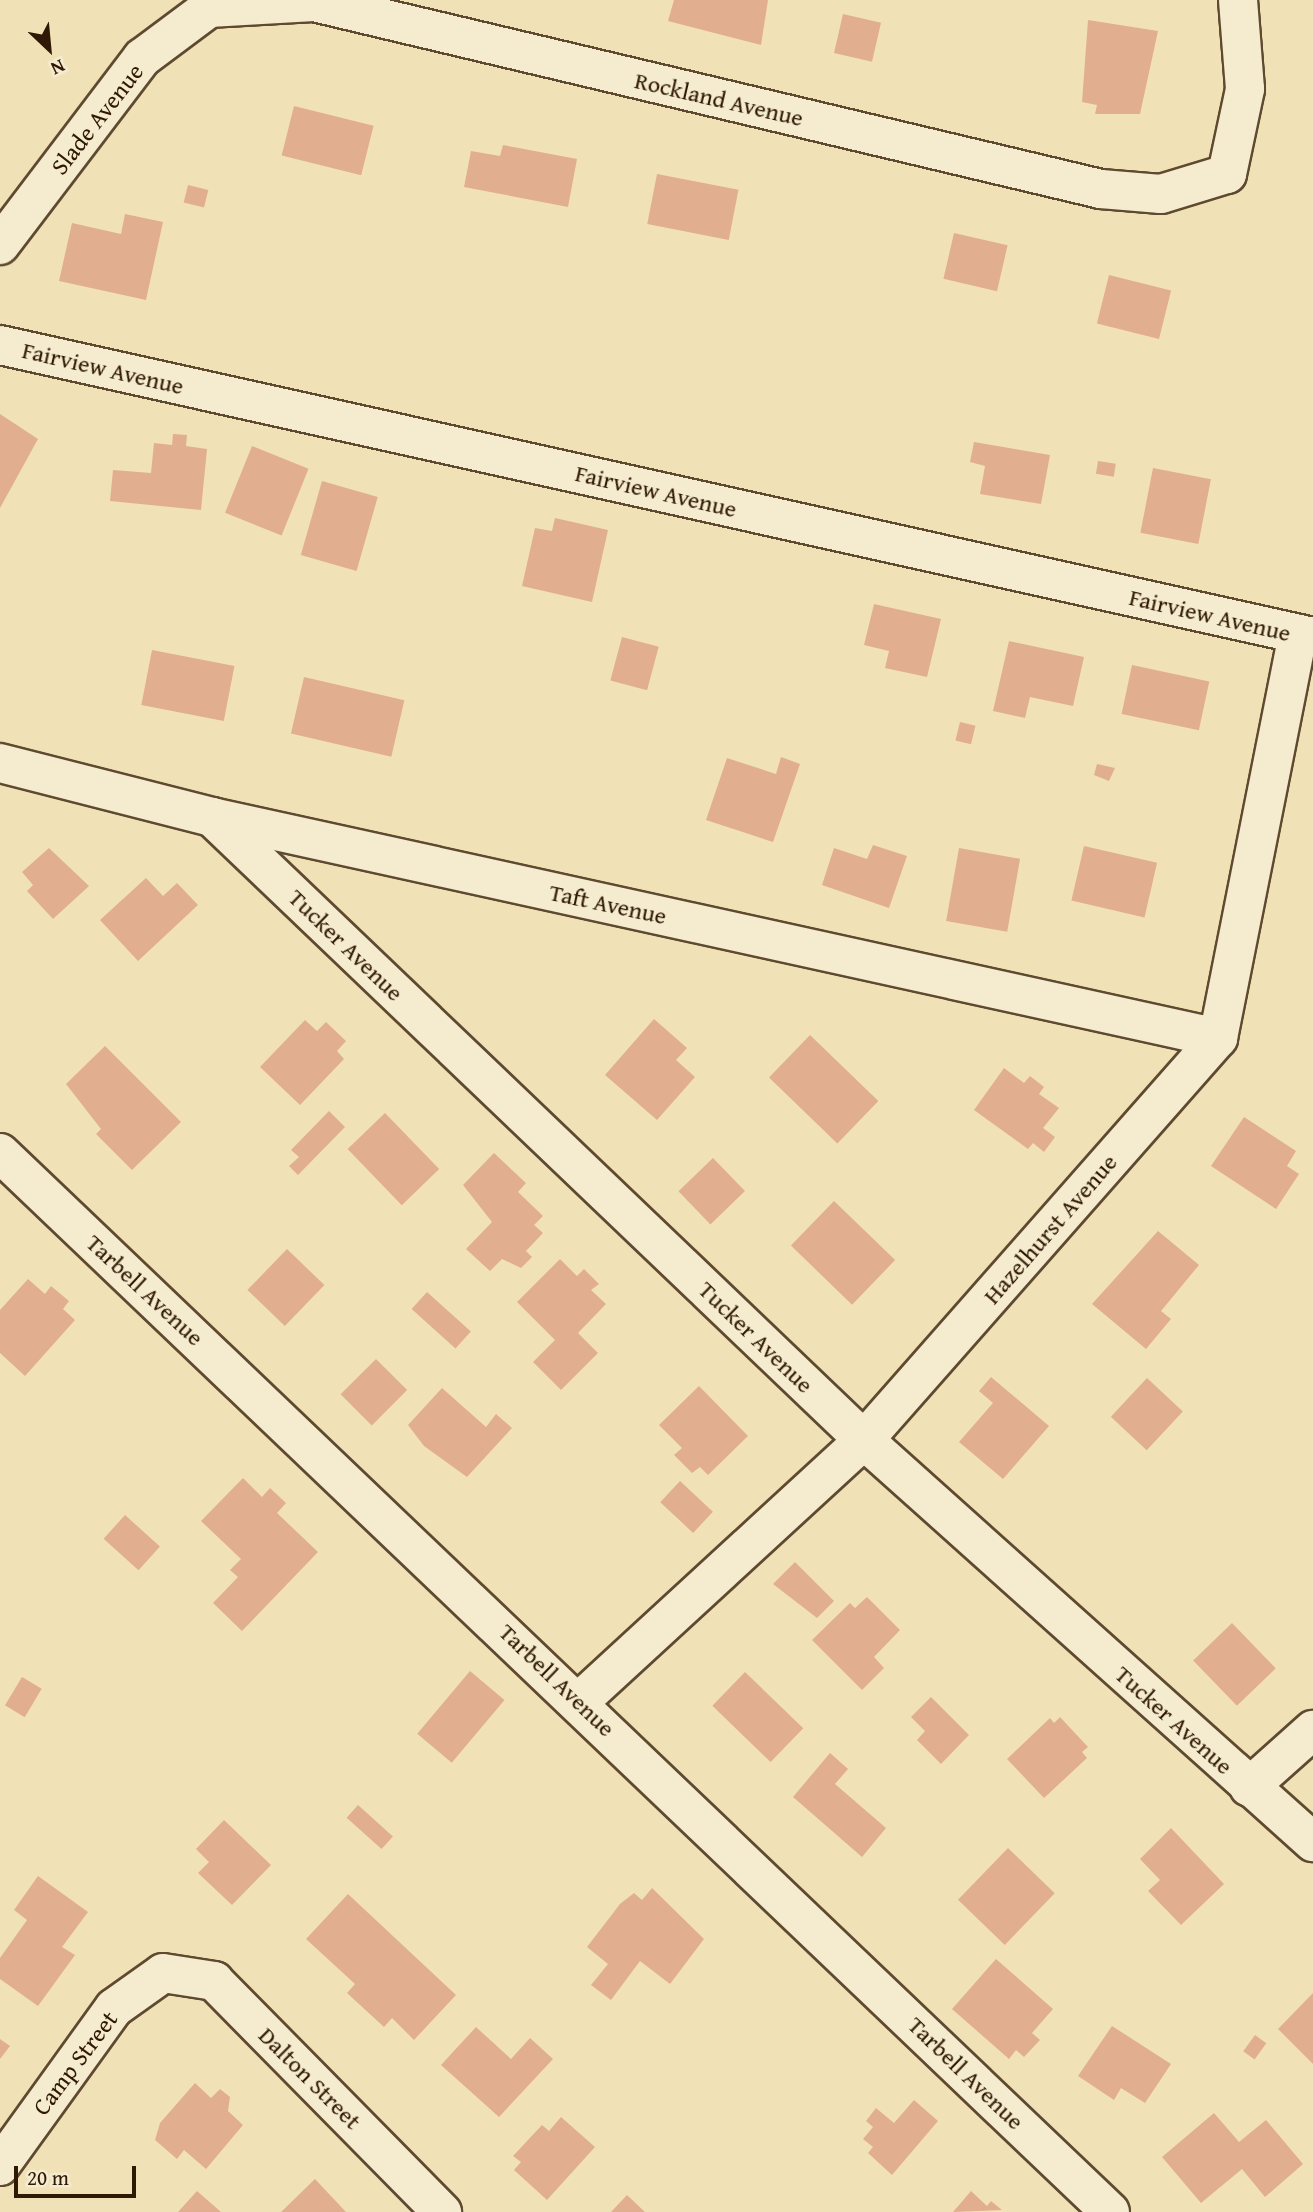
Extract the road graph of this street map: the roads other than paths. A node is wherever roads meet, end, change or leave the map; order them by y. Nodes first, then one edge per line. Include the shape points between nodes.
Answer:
1 (1238, 0) edge
2 (209, 8) joint
3 (0, 245) edge
4 (0, 345) edge
5 (1306, 636) edge
6 (0, 763) edge
7 (212, 817) junction
8 (1218, 1038) junction
9 (0, 1153) edge
10 (864, 1440) junction
11 (580, 1701) junction
12 (1313, 1730) edge
13 (1249, 1787) junction
14 (1313, 1842) edge
15 (163, 1973) joint
16 (0, 2166) edge
17 (442, 2212) edge
18 (1110, 2212) edge

1 - 2 street, Rockland Avenue via 1245,89 1227,174 1161,194 1101,189 314,2
2 - 3 street, Slade Avenue via 142,58
4 - 5 street, Fairview Avenue
5 - 8 street
6 - 7 street, Taft Avenue
7 - 8 street, Taft Avenue
7 - 10 street, Tucker Avenue
8 - 10 street, Hazelhurst Avenue
9 - 11 street, Tarbell Avenue
10 - 11 street, Hazelhurst Avenue
10 - 13 street, Tucker Avenue
11 - 18 street, Tarbell Avenue
12 - 13 street
13 - 14 street, Tucker Avenue
15 - 16 street, Camp Street via 114,2008
15 - 17 street, Dalton Street via 214,1981

